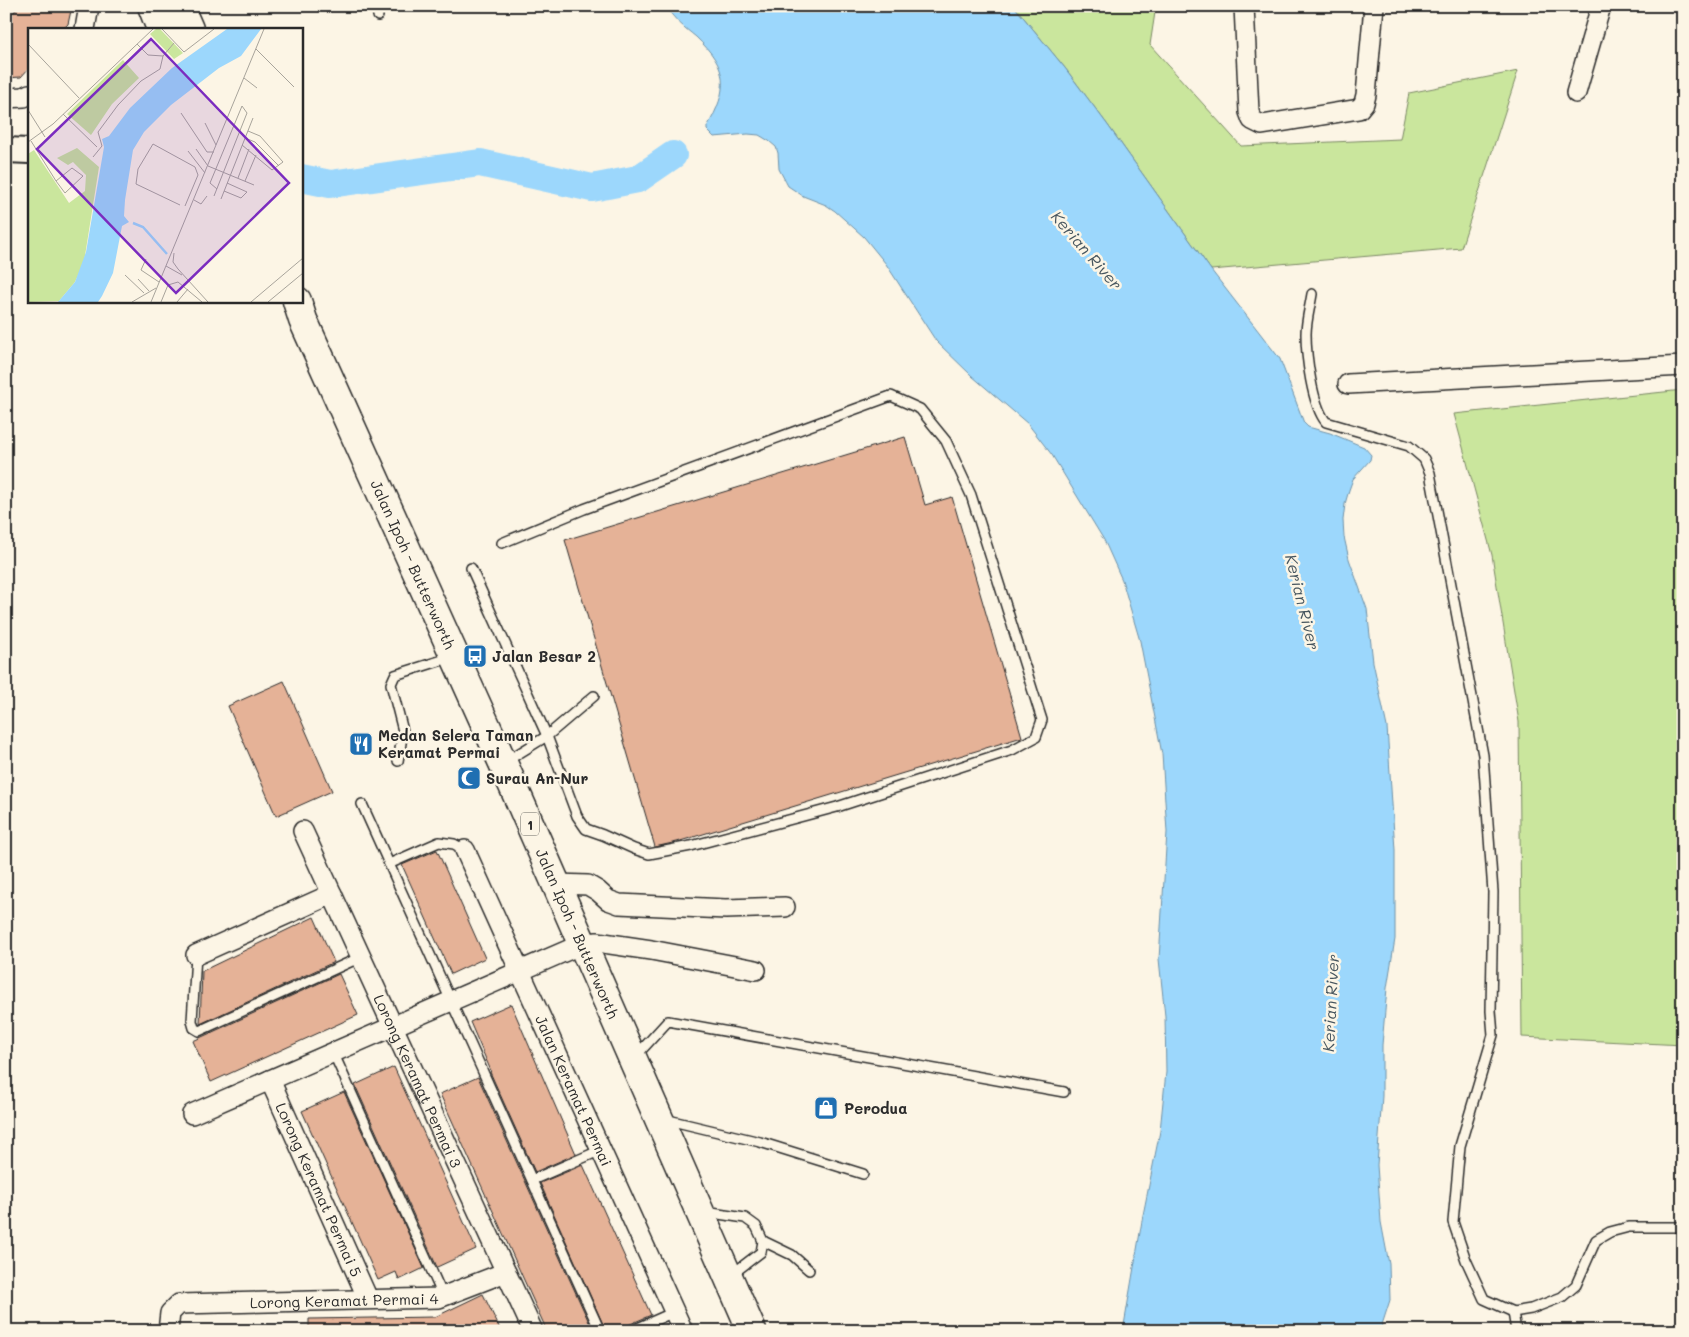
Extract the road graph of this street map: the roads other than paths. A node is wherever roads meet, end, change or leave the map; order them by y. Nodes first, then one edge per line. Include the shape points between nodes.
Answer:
1 (89, 6) edge
2 (152, 6) edge
3 (179, 6) edge
4 (377, 6) edge
5 (1244, 6) edge
6 (1374, 6) edge
7 (1601, 6) edge
8 (378, 16) dead end
9 (85, 28) edge
10 (161, 28) edge
11 (189, 28) edge
12 (1576, 93) dead end
13 (28, 95) edge
14 (6, 98) edge
15 (1312, 294) dead end
16 (297, 307) edge
17 (1683, 366) edge
18 (1348, 384) dead end
19 (502, 543) dead end
20 (471, 568) dead end
21 (454, 656) junction
22 (594, 696) dead end
23 (547, 736) junction
24 (398, 761) dead end
25 (503, 763) junction
26 (362, 804) dead end
27 (303, 831) dead end
28 (465, 850) joint
29 (389, 864) junction
30 (556, 884) junction
31 (332, 894) junction
32 (785, 907) dead end
33 (582, 944) junction
34 (196, 955) joint
35 (361, 957) junction
36 (756, 970) dead end
37 (520, 971) junction
38 (451, 1001) junction
39 (393, 1026) junction
40 (333, 1052) junction
41 (633, 1059) junction
42 (270, 1080) junction
43 (1064, 1092) dead end
44 (192, 1114) dead end
45 (659, 1118) junction
46 (601, 1150) junction
47 (863, 1174) dead end
48 (532, 1180) junction
49 (700, 1212) junction
50 (1683, 1227) edge
51 (763, 1241) junction
52 (809, 1270) dead end
53 (506, 1272) junction
54 (729, 1277) junction
55 (443, 1296) junction
56 (368, 1299) junction
57 (674, 1312) junction
58 (1513, 1312) junction
59 (168, 1331) edge
60 (533, 1331) edge
61 (600, 1331) edge
62 (631, 1331) edge
63 (683, 1331) edge
64 (752, 1331) edge
65 (1516, 1331) edge

1 - 9 street
2 - 10 highway
3 - 11 highway
4 - 8 lane
5 - 6 street via 1249,112 1252,120 1262,125 1359,109 1366,95
7 - 12 street
13 - 14 street via 24,98
15 - 58 lane via 1306,333 1310,377 1321,416 1326,422 1408,446 1424,459 1430,473 1483,755 1493,892 1493,1035 1460,1146 1453,1222 1484,1299
16 - 21 highway, Jalan Ipoh - Butterworth / 1
17 - 18 street
19 - 23 lane via 584,509 891,396 920,409 946,441 971,495 1042,720 1036,737 1012,750 955,770 837,807 649,854 586,830 577,816
20 - 23 lane
21 - 24 lane via 395,675 392,679 403,731
21 - 25 highway, Jalan Ipoh - Butterworth / 1
22 - 23 lane
23 - 25 lane
25 - 30 highway, Jalan Ipoh - Butterworth / 1
26 - 29 lane
27 - 31 street, Lorong Keramat Permai 3
28 - 29 lane via 439,842
28 - 37 street, Jalan Keramat Permai
29 - 38 lane
30 - 32 street via 588,885 619,904 726,909
30 - 33 highway, Jalan Ipoh - Butterworth / 1
31 - 34 street
31 - 35 street, Lorong Keramat Permai 3
33 - 36 street via 598,942
33 - 37 street
33 - 41 highway, Jalan Ipoh - Butterworth / 1
34 - 35 lane via 192,1021 199,1031
35 - 39 street, Lorong Keramat Permai 3
37 - 38 street
37 - 46 street, Jalan Keramat Permai
38 - 39 street
38 - 48 lane
39 - 40 street
39 - 53 street, Lorong Keramat Permai 3
40 - 42 street
40 - 55 lane
41 - 43 lane via 668,1021
41 - 45 highway, Jalan Ipoh - Butterworth / 1
42 - 44 street
42 - 56 street, Lorong Keramat Permai 5
45 - 47 lane via 760,1142
45 - 49 highway, Jalan Ipoh - Butterworth / 1
46 - 48 lane
46 - 57 street, Jalan Keramat Permai
48 - 61 lane
49 - 51 lane via 745,1218 756,1226
49 - 54 highway, Jalan Ipoh - Butterworth / 1
50 - 58 lane via 1629,1228 1610,1232 1596,1240 1576,1285 1562,1297
51 - 52 lane via 792,1255
51 - 54 lane via 761,1252
53 - 55 street, Lorong Keramat Permai 4
53 - 60 street, Lorong Keramat Permai 3
54 - 64 highway, Jalan Ipoh - Butterworth / 1
55 - 56 street, Lorong Keramat Permai 4
56 - 59 street, Lorong Keramat Permai 4 via 179,1304 170,1313
57 - 62 lane
57 - 63 street, Jalan Keramat Permai
58 - 65 lane

